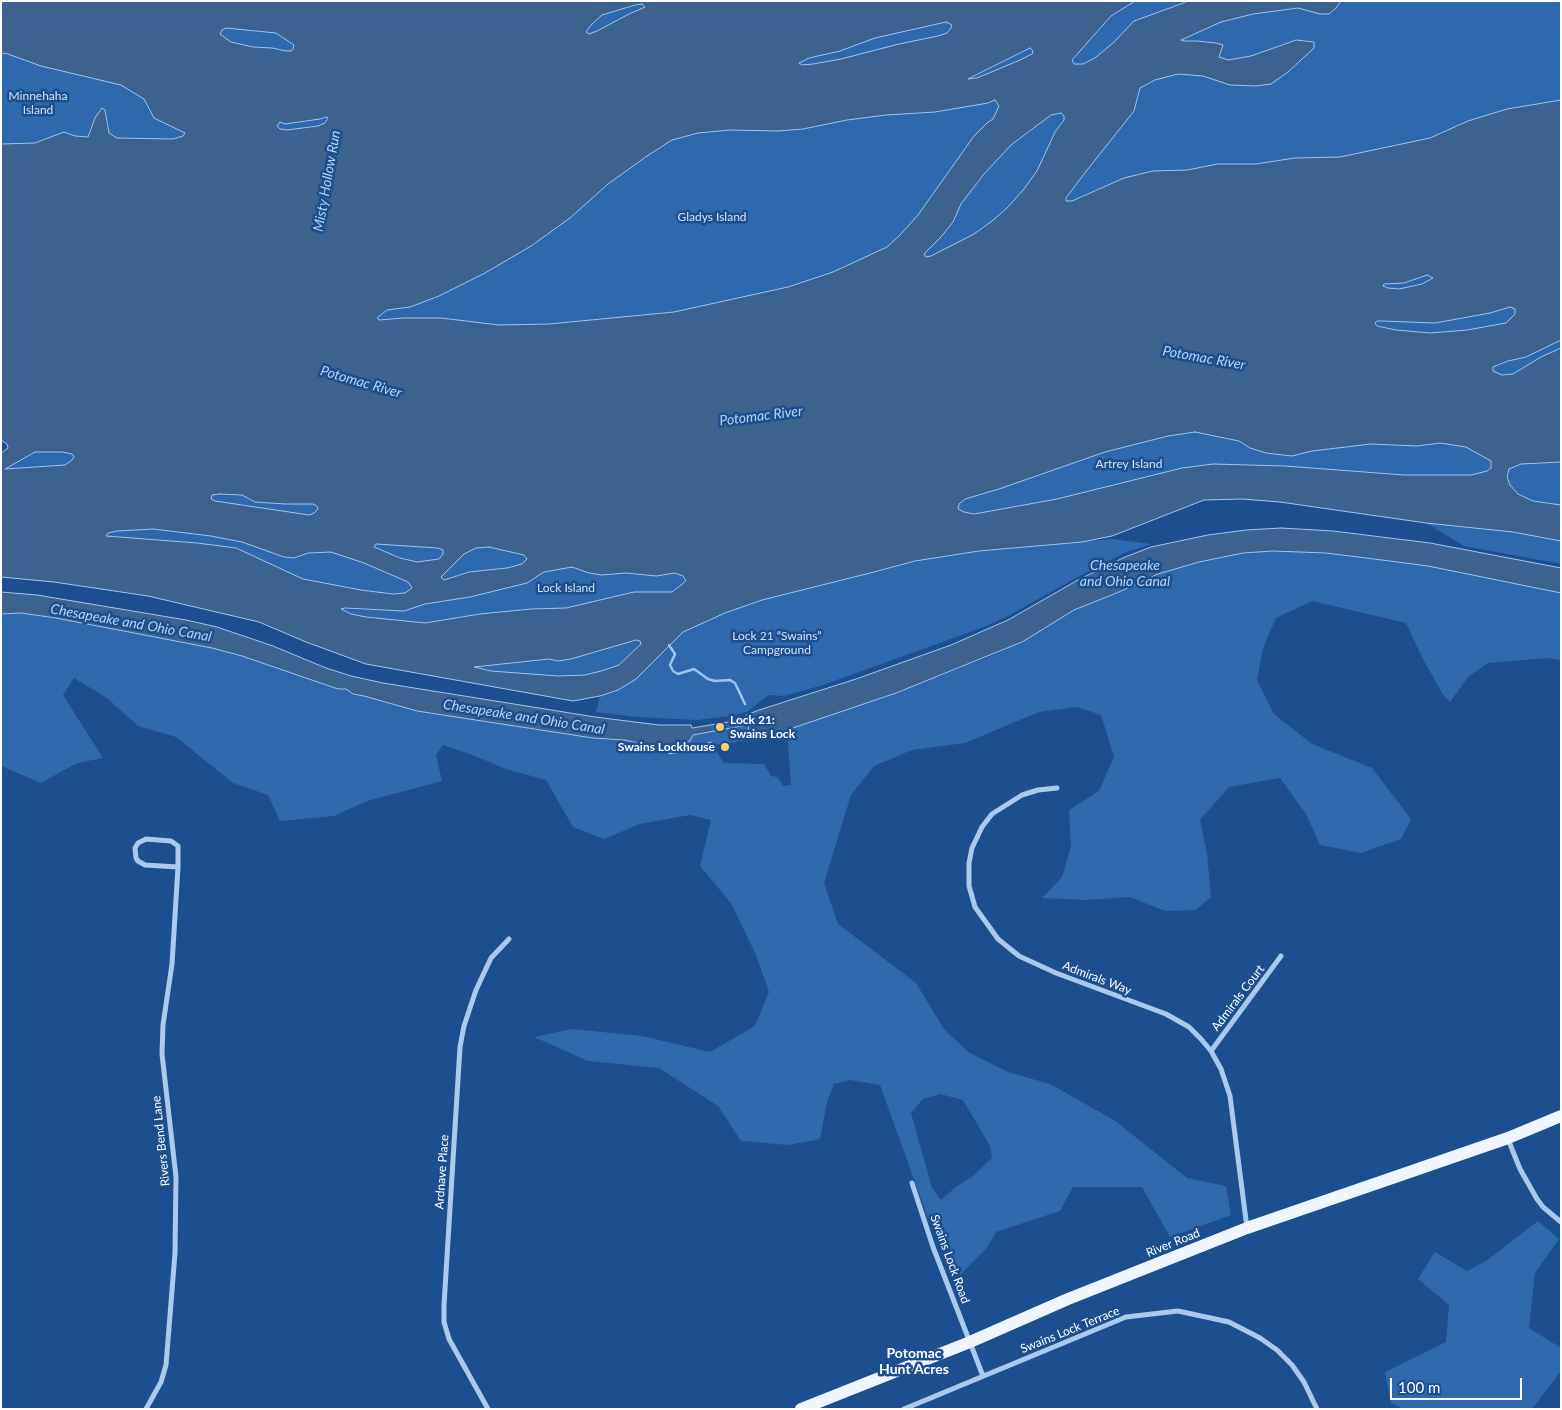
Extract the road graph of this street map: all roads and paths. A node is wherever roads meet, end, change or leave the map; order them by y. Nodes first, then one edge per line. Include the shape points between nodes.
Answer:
1 (1057, 788) dead end
2 (178, 867) junction
3 (510, 939) dead end
4 (1281, 956) dead end
5 (1211, 1051) junction
6 (1561, 1116) edge
7 (1508, 1138) junction
8 (912, 1183) dead end
9 (1561, 1222) edge
10 (1247, 1228) junction
11 (970, 1342) junction
12 (983, 1376) junction
13 (146, 1409) edge
14 (488, 1409) edge
15 (801, 1409) edge
16 (904, 1409) edge
17 (1317, 1409) edge

1 - 5 street, Admirals Way via 1022,795 992,814 982,827 969,863 969,886 975,907 998,939 1019,956 1166,1014 1189,1027
2 - 2 street, Rivers Bend Lane via 178,846 171,841 146,839 135,848 138,862
2 - 13 street, Rivers Bend Lane via 162,1054 176,1176 174,1253 166,1365
3 - 14 street, Ardnave Place via 492,958 476,990 460,1048 444,1305 449,1339
4 - 5 street, Admirals Court
5 - 10 street, Admirals Way via 1230,1096
6 - 7 main road, River Road
7 - 9 street via 1537,1199
7 - 10 main road, River Road
8 - 11 street, Swains Lock Road
10 - 11 main road, River Road
11 - 12 street
11 - 15 main road, River Road
12 - 16 street, Swains Lock Terrace
12 - 17 street, Swains Lock Terrace via 1126,1317 1178,1311 1230,1322 1260,1338 1292,1365

